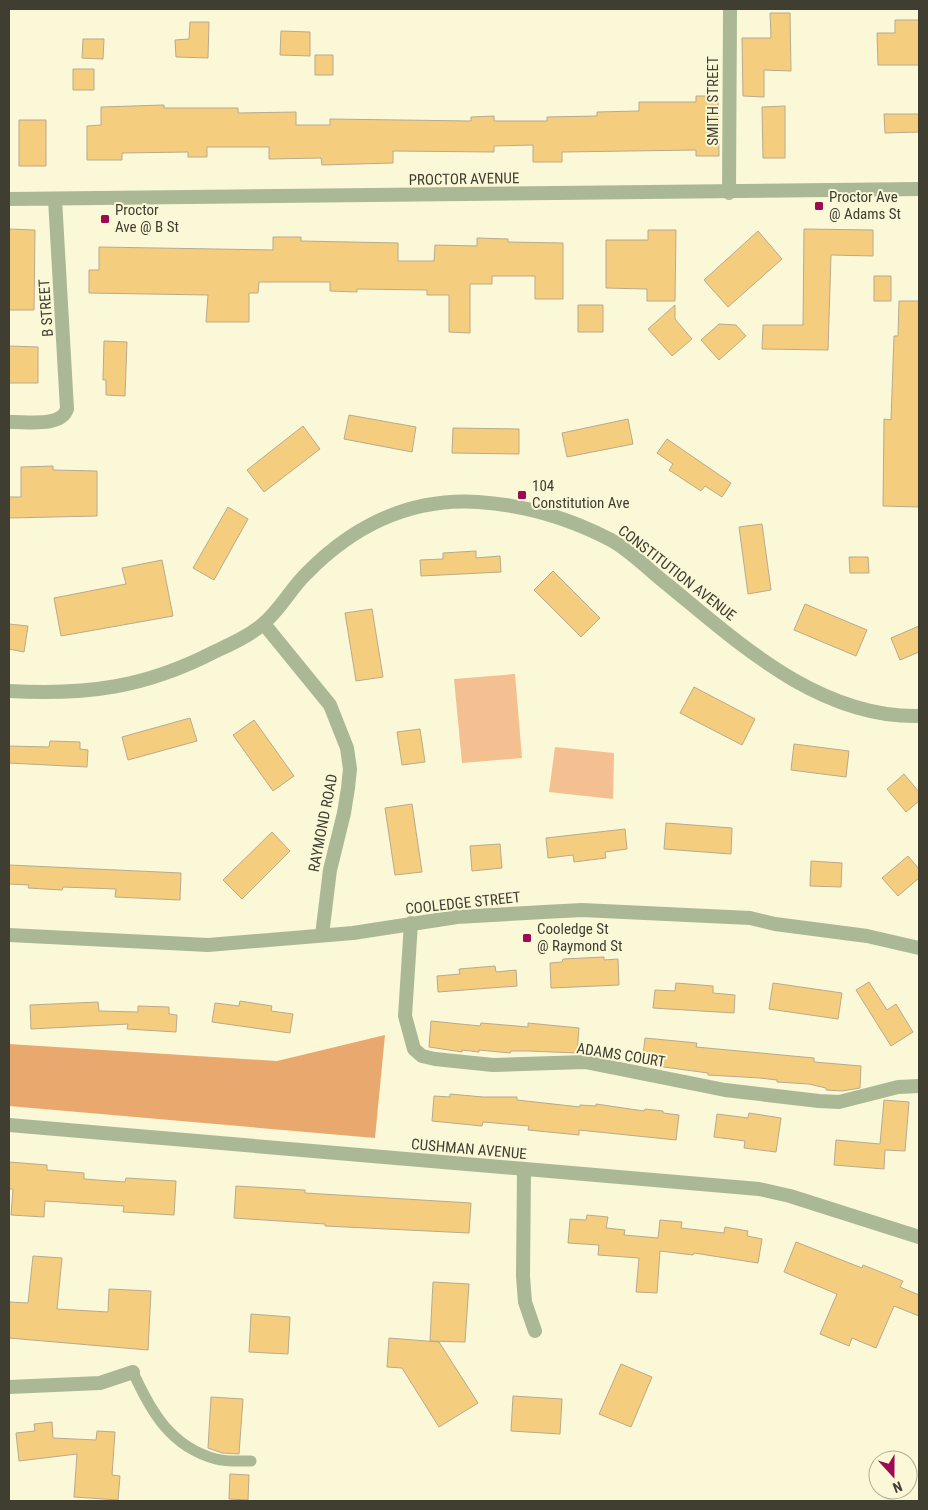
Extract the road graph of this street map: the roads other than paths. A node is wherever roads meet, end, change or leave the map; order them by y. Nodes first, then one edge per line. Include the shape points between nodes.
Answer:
1 (730, 9) edge
2 (919, 189) edge
3 (728, 193) junction
4 (9, 199) edge
5 (55, 199) junction
6 (9, 422) edge
7 (264, 624) junction
8 (9, 691) edge
9 (919, 716) edge
10 (411, 923) junction
11 (9, 935) edge
12 (322, 935) junction
13 (919, 948) edge
14 (919, 1086) edge
15 (9, 1125) edge
16 (524, 1170) junction
17 (919, 1237) edge
18 (535, 1331) dead end
19 (134, 1372) joint
20 (9, 1387) edge
21 (251, 1461) dead end

1 - 3 street, SMITH STREET
2 - 3 street, PROCTOR AVENUE
3 - 5 street, PROCTOR AVENUE
4 - 5 street, PROCTOR AVENUE
5 - 6 street, B STREET via 68,404 65,415 59,420
7 - 8 street, CONSTITUTION AVENUE via 200,659 139,683 98,690
7 - 9 street, CONSTITUTION AVENUE via 305,574 347,537 377,521 409,508 443,502 478,502 526,508 568,520 614,542 776,671 845,704 901,716
7 - 12 street, RAYMOND ROAD via 330,705 347,748 348,788 330,870
10 - 12 street, COOLEDGE STREET
10 - 13 street, COOLEDGE STREET via 582,910 750,918 867,936
10 - 14 street, ADAMS COURT via 404,1016 414,1049 426,1057 493,1064 585,1062 725,1090 819,1101 839,1102 898,1087
11 - 12 street, COOLEDGE STREET via 208,945
15 - 16 street, CUSHMAN AVENUE
16 - 17 street, CUSHMAN AVENUE via 759,1189 808,1201
16 - 18 street via 523,1276 525,1302
19 - 20 street via 100,1383
19 - 21 lane via 155,1416 180,1441 199,1454 218,1460

